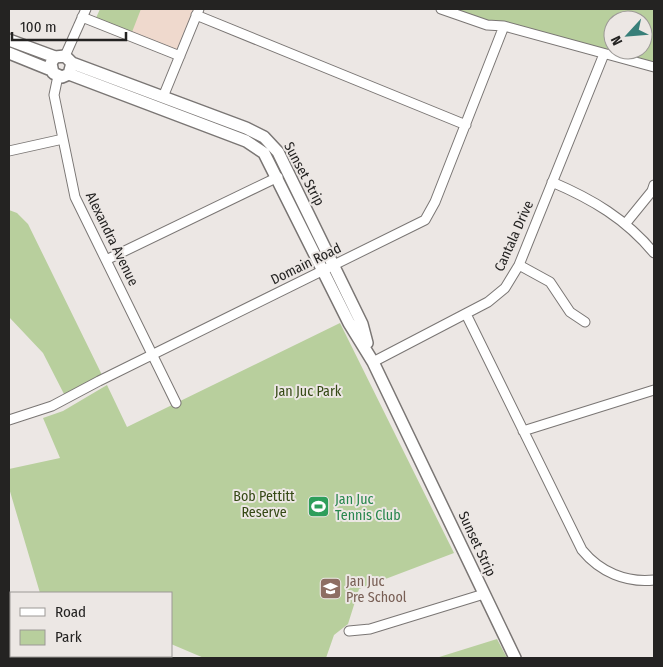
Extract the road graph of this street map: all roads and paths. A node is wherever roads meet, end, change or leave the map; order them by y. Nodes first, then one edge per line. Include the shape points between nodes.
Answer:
1 (441, 9) edge
2 (197, 12) edge
3 (84, 13) edge
4 (504, 26) junction
5 (9, 40) edge
6 (9, 53) edge
7 (603, 54) edge
8 (180, 56) junction
9 (603, 56) edge
10 (627, 60) edge
11 (62, 66) junction
12 (654, 67) edge
13 (163, 97) junction
14 (466, 125) junction
15 (63, 139) junction
16 (9, 151) edge
17 (278, 176) junction
18 (552, 182) junction
19 (654, 184) edge
20 (626, 223) junction
21 (654, 253) edge
22 (106, 260) junction
23 (519, 265) junction
24 (334, 266) junction
25 (323, 271) junction
26 (466, 314) junction
27 (585, 322) dead end
28 (153, 354) junction
29 (373, 362) junction
30 (654, 390) edge
31 (176, 403) dead end
32 (9, 420) edge
33 (523, 431) junction
34 (654, 580) edge
35 (484, 594) junction
36 (349, 631) dead end
37 (515, 658) edge

1 - 4 street via 487,25
2 - 8 street
2 - 14 street
3 - 8 street
3 - 11 street, Alexandra Avenue
4 - 7 street
4 - 14 street, Domain Road
5 - 11 street, Sunset Strip
6 - 11 street, Sunset Strip
8 - 13 street
9 - 18 street, Cantala Drive
10 - 12 street
11 - 13 street, Sunset Strip
11 - 15 street, Alexandra Avenue via 54,95
11 - 17 street, Sunset Strip via 253,144 264,153
13 - 24 street, Sunset Strip via 257,132 270,142 278,152
14 - 24 street, Domain Road via 425,220
15 - 16 street
15 - 22 street, Alexandra Avenue via 75,197
17 - 22 street
17 - 25 street, Sunset Strip
18 - 20 street via 596,202
18 - 23 street, Cantala Drive
19 - 20 street
20 - 21 street
22 - 28 street, Alexandra Avenue
23 - 26 street, Cantala Drive via 497,296
23 - 27 street via 550,282 570,312
24 - 25 street, Domain Road
24 - 29 street, Sunset Strip via 362,324
25 - 28 street, Domain Road
25 - 29 street, Sunset Strip
26 - 29 street, Cantala Drive
26 - 33 street
28 - 31 street, Alexandra Avenue
28 - 32 street, Domain Road via 57,404
29 - 35 street, Sunset Strip
30 - 33 street
33 - 34 street via 588,557 620,577
35 - 36 street via 370,629
35 - 37 street, Sunset Strip

